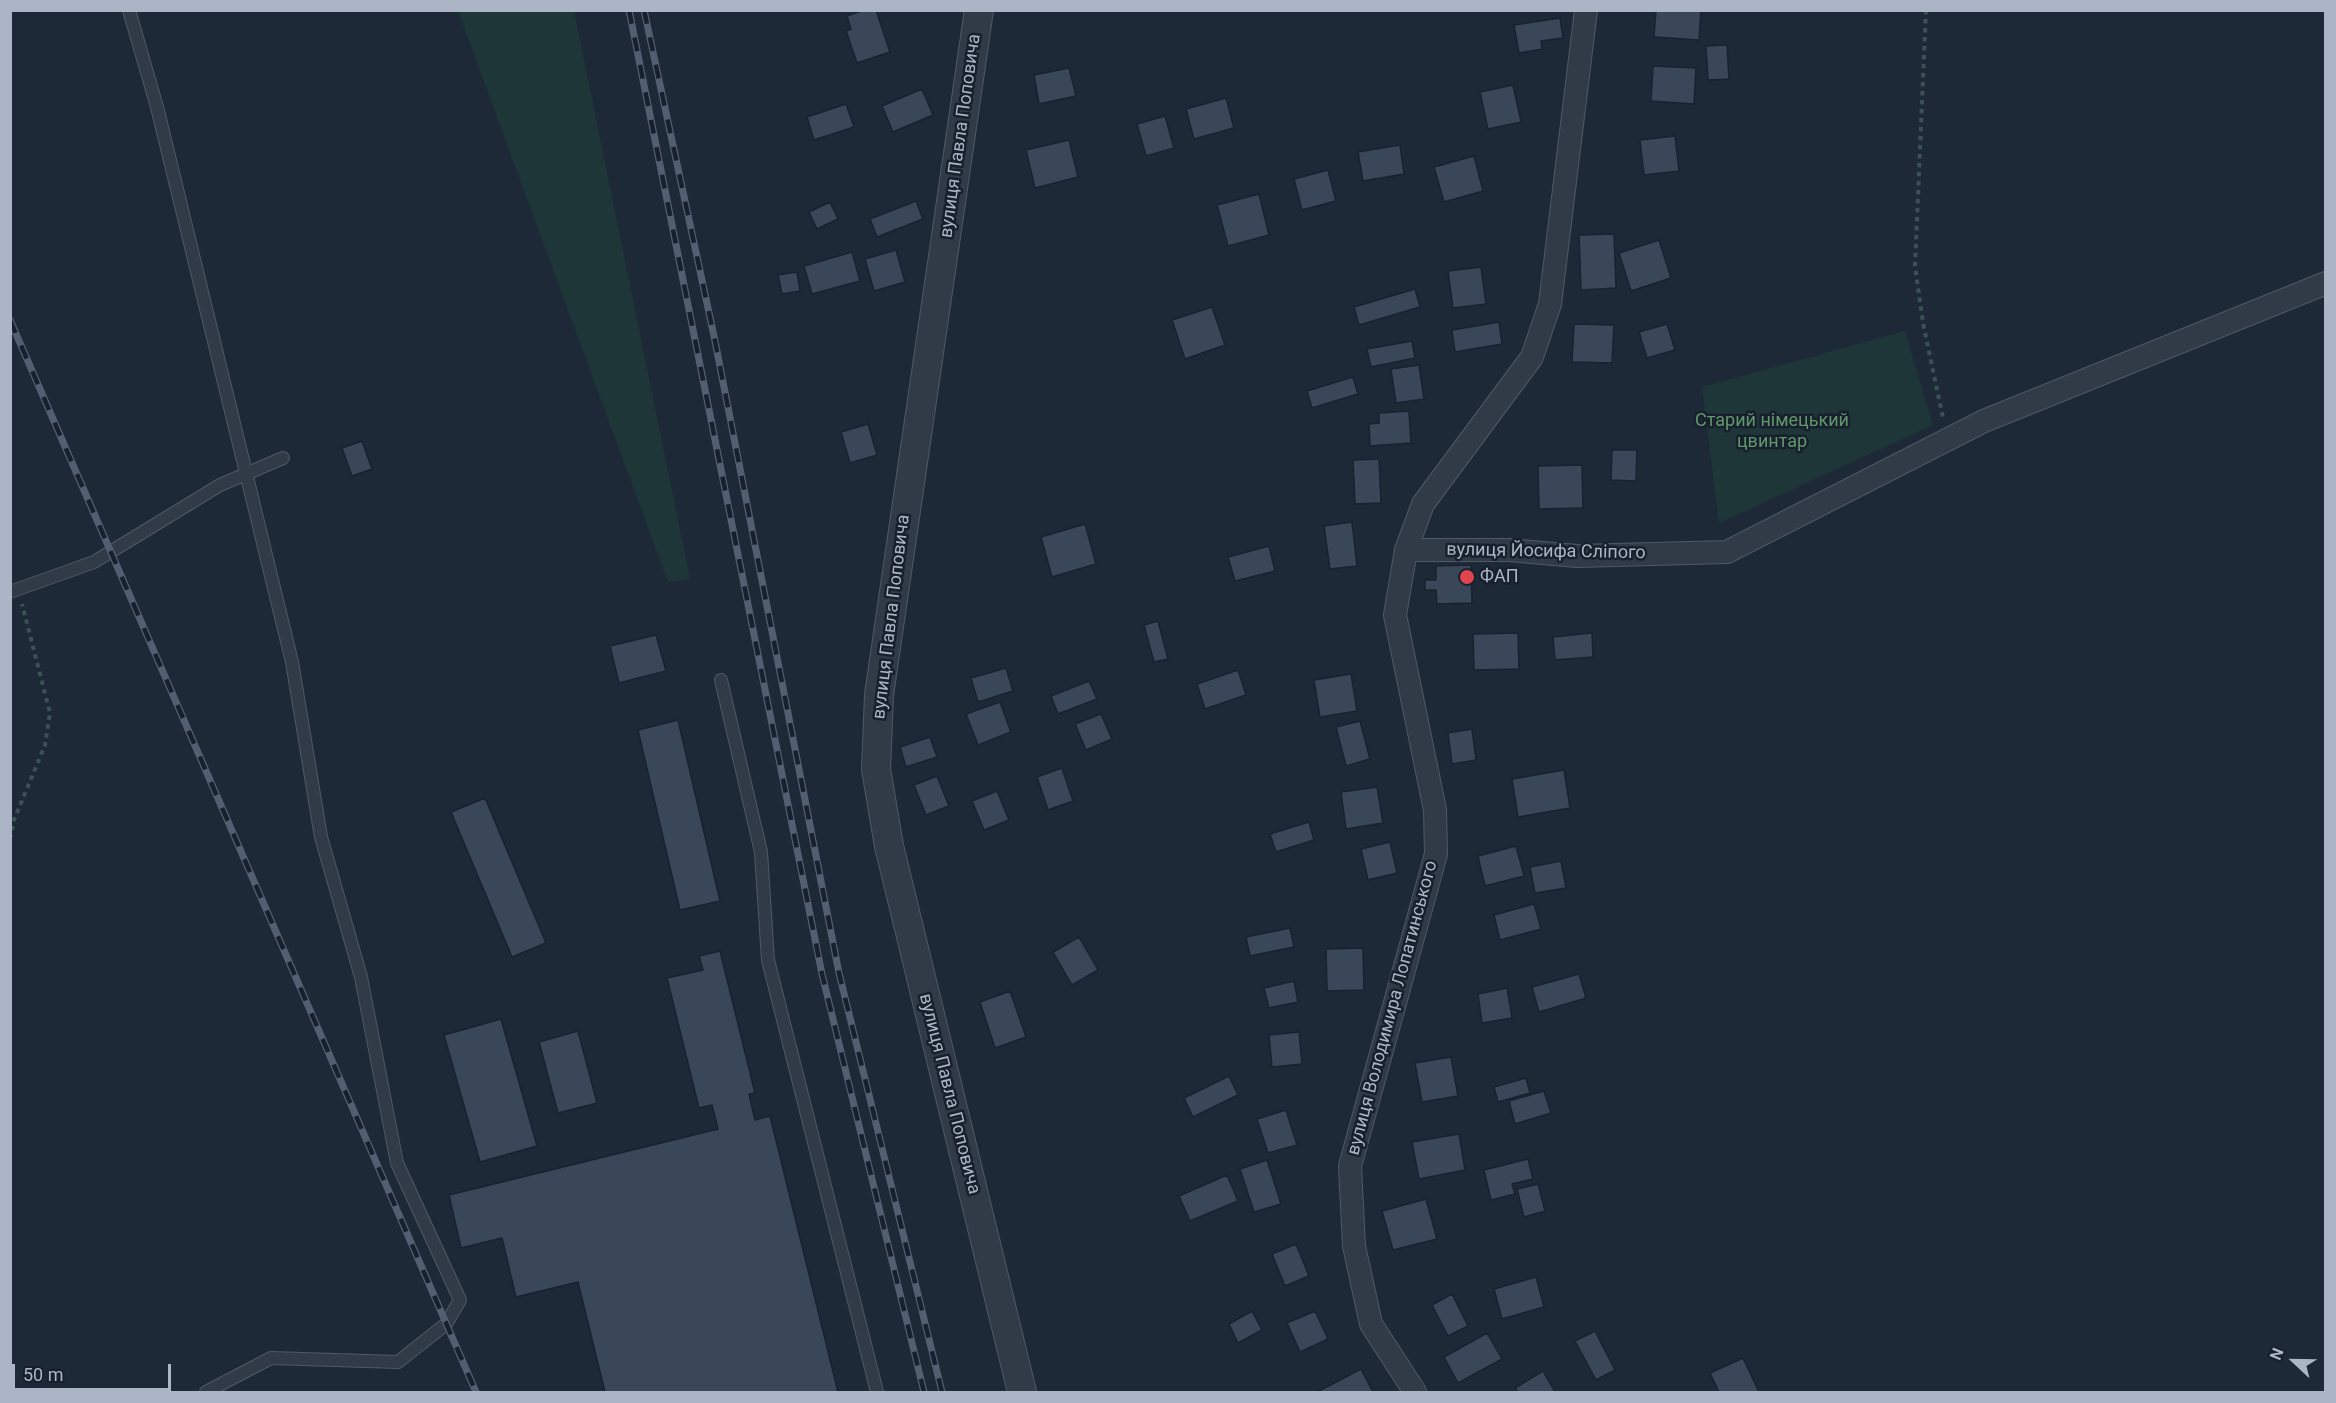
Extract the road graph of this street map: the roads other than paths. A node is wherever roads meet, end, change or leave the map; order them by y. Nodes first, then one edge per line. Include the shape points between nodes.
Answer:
1 (129, 10) edge
2 (979, 10) edge
3 (1586, 10) edge
4 (2325, 283) edge
5 (283, 458) dead end
6 (246, 473) junction
7 (1406, 550) junction
8 (14, 591) edge
9 (721, 680) dead end
10 (206, 1392) edge
11 (877, 1392) edge
12 (1022, 1392) edge
13 (1415, 1392) edge

1 - 6 lane via 157,107
2 - 12 street, вулиця Павла Поповича via 879,695 876,769 889,846
3 - 7 street, вулиця Володимира Лопатинського via 1550,304 1532,357 1423,504
4 - 7 street, вулиця Йосифа Сліпого via 1984,421 1727,552 1577,556 1509,550
5 - 6 lane
6 - 8 lane via 94,562
6 - 10 lane via 291,662 321,837 361,977 397,1163 460,1300 446,1324 398,1362 271,1358
7 - 13 street, вулиця Володимира Лопатинського via 1395,615 1435,810 1436,854 1350,1166 1354,1246 1371,1324
9 - 11 lane via 761,852 768,960

